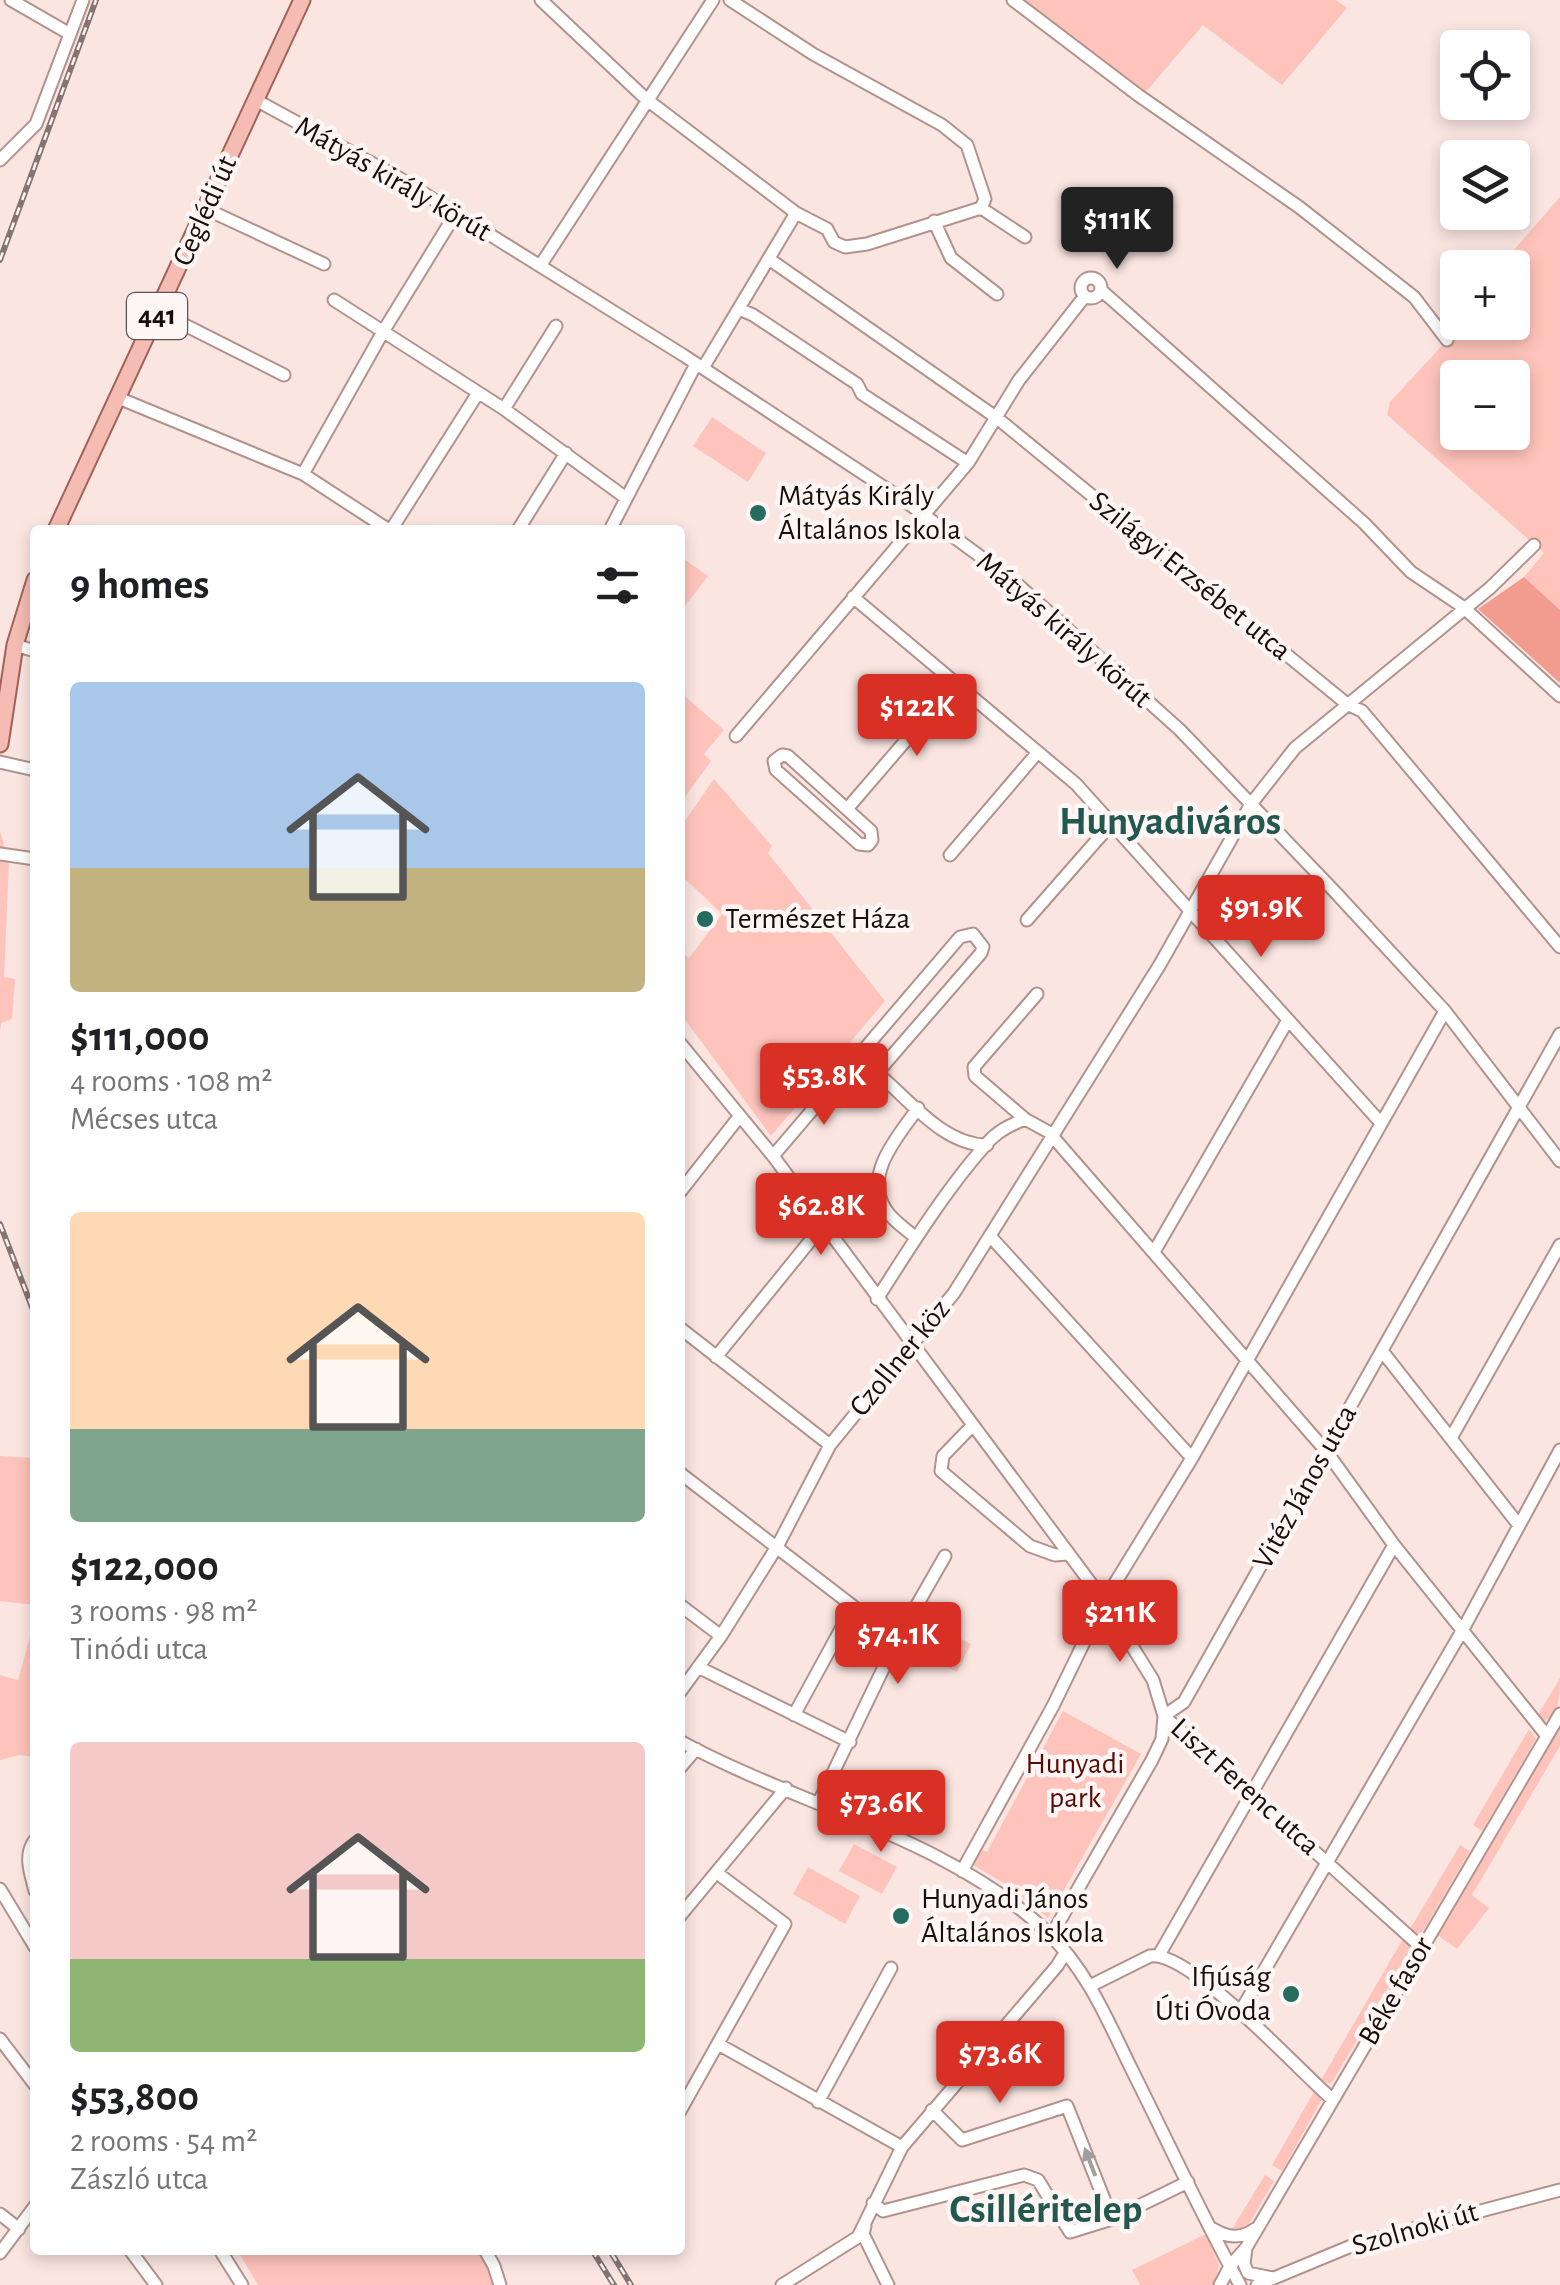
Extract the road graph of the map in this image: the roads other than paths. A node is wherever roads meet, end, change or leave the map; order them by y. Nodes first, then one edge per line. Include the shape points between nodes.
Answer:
1 (11, 0) edge
2 (83, 0) edge
3 (302, 0) edge
4 (541, 0) edge
5 (714, 0) edge
6 (730, 0) edge
7 (1013, 0) edge
8 (70, 34) junction
9 (256, 100) junction
10 (646, 100) junction
11 (0, 160) edge
12 (982, 208) junction
13 (206, 209) junction
14 (796, 212) junction
15 (456, 213) junction
16 (934, 221) junction
17 (1024, 237) dead end
18 (769, 260) junction
19 (324, 264) dead end
20 (540, 266) junction
21 (997, 294) dead end
22 (334, 300) dead end
23 (739, 309) junction
24 (159, 312) junction
25 (556, 326) dead end
26 (384, 330) junction
27 (1440, 331) edge
28 (700, 366) junction
29 (284, 375) dead end
30 (478, 394) junction
31 (116, 397) junction
32 (504, 409) junction
33 (997, 418) junction
34 (566, 453) junction
35 (968, 463) junction
36 (303, 474) junction
37 (626, 498) junction
38 (924, 514) junction
39 (58, 525) edge
40 (382, 525) edge
41 (393, 525) edge
42 (521, 525) edge
43 (612, 525) edge
44 (1534, 546) dead end
45 (30, 596) edge
46 (854, 597) junction
47 (1463, 608) junction
48 (15, 645) junction
49 (30, 650) edge
50 (956, 682) junction
51 (1560, 696) edge
52 (1347, 704) junction
53 (736, 736) dead end
54 (0, 744) edge
55 (1038, 752) junction
56 (0, 762) edge
57 (30, 769) edge
58 (1251, 804) junction
59 (847, 809) junction
60 (1112, 823) junction
61 (0, 854) edge
62 (950, 855) dead end
63 (30, 858) edge
64 (1191, 913) junction
65 (1027, 920) dead end
66 (1560, 947) edge
67 (1037, 994) dead end
68 (1445, 1011) junction
69 (1288, 1020) junction
70 (1560, 1034) edge
71 (685, 1054) edge
72 (857, 1058) junction
73 (882, 1078) junction
74 (1519, 1104) junction
75 (918, 1108) junction
76 (739, 1117) junction
77 (1025, 1119) junction
78 (1381, 1123) junction
79 (1053, 1136) junction
80 (987, 1145) junction
81 (772, 1156) junction
82 (1560, 1161) edge
83 (685, 1186) edge
84 (823, 1225) junction
85 (990, 1236) junction
86 (916, 1238) junction
87 (1560, 1245) edge
88 (1154, 1252) junction
89 (877, 1299) junction
90 (685, 1332) edge
91 (912, 1343) junction
92 (1382, 1350) junction
93 (716, 1356) junction
94 (1247, 1359) junction
95 (972, 1426) junction
96 (1451, 1438) junction
97 (830, 1444) junction
98 (1560, 1450) edge
99 (1326, 1451) junction
100 (1192, 1458) junction
101 (685, 1477) edge
102 (1518, 1524) junction
103 (778, 1545) junction
104 (1394, 1545) junction
105 (1068, 1554) junction
106 (944, 1556) dead end
107 (1104, 1601) junction
108 (852, 1607) junction
109 (685, 1609) edge
110 (1462, 1630) junction
111 (722, 1636) junction
112 (897, 1640) junction
113 (698, 1667) junction
114 (685, 1685) edge
115 (1560, 1714) edge
116 (794, 1715) junction
117 (1164, 1716) junction
118 (1546, 1736) junction
119 (850, 1742) junction
120 (685, 1743) edge
121 (696, 1749) junction
122 (685, 1762) edge
123 (786, 1788) junction
124 (1251, 1793) junction
125 (819, 1802) junction
126 (1329, 1862) junction
127 (962, 1872) junction
128 (718, 1873) junction
129 (0, 1889) edge
130 (685, 1910) edge
131 (16, 1916) junction
132 (30, 1916) edge
133 (1051, 1936) junction
134 (30, 1939) edge
135 (1422, 1947) junction
136 (1065, 1953) junction
137 (1159, 1955) junction
138 (892, 1968) dead end
139 (1090, 1986) junction
140 (1240, 2012) junction
141 (0, 2039) edge
142 (718, 2044) junction
143 (30, 2078) edge
144 (1332, 2099) junction
145 (685, 2102) edge
146 (818, 2102) junction
147 (932, 2110) junction
148 (902, 2147) junction
149 (1188, 2182) junction
150 (1560, 2190) edge
151 (874, 2203) junction
152 (0, 2214) edge
153 (30, 2214) edge
154 (1112, 2219) junction
155 (865, 2226) junction
156 (1212, 2228) junction
157 (19, 2230) junction
158 (1255, 2230) junction
159 (1246, 2248) junction
160 (0, 2252) edge
161 (134, 2255) edge
162 (223, 2255) edge
163 (488, 2255) edge
164 (1230, 2266) junction
165 (1248, 2273) junction
166 (1272, 2278) junction
167 (156, 2285) edge
168 (242, 2285) edge
169 (500, 2285) edge
170 (782, 2285) edge
171 (888, 2285) edge
172 (1220, 2285) edge
173 (1240, 2285) edge
174 (1258, 2285) edge

1 - 8 street
2 - 8 street
3 - 9 main road, Ceglédi út / 441
4 - 10 street
5 - 10 street
6 - 12 street via 967,145 985,199
7 - 27 street via 1400,286
8 - 11 street via 36,124
9 - 13 main road, Ceglédi út / 441
9 - 15 street, Mátyás király körút
10 - 14 street
10 - 20 street
12 - 16 street
12 - 17 street
13 - 19 street
13 - 24 main road, Ceglédi út / 441
14 - 16 street via 845,248
14 - 18 street
15 - 20 street, Mátyás király körút
15 - 26 street
16 - 21 street via 952,258
18 - 23 street
18 - 33 street, Szilágyi Erzsébet utca
20 - 28 street, Mátyás király körút
22 - 26 street
23 - 28 street
23 - 35 street
24 - 29 street
24 - 31 main road, Ceglédi út / 441
25 - 32 street
26 - 30 street
26 - 36 street
28 - 37 street
28 - 38 street, Mátyás király körút
30 - 32 street
30 - 41 street
31 - 36 street
31 - 39 main road, Ceglédi út / 441
32 - 34 street
33 - 35 street
33 - 47 street via 1018,380 1086,296 1101,290 1411,572
33 - 52 street, Szilágyi Erzsébet utca
34 - 37 street
34 - 42 street
35 - 38 street
36 - 40 street
37 - 43 street
38 - 46 street
38 - 58 street, Mátyás király körút via 1087,644
44 - 47 street, Czollner köz
45 - 48 main road
46 - 50 street
46 - 53 street
47 - 51 street
47 - 52 street, Czollner köz
48 - 49 street
48 - 54 main road
50 - 55 street
50 - 59 street
52 - 58 street, Czollner köz via 1295,748
52 - 66 street, Szilágyi Erzsébet utca via 1362,711
55 - 60 street
55 - 62 street
56 - 57 street
58 - 64 street, Czollner köz
58 - 68 street, Mátyás király körút
59 - 59 street via 788,756 774,760 776,770 859,844 868,844 871,831
60 - 64 street
60 - 65 street
61 - 63 street
64 - 69 street
64 - 79 street, Czollner köz
67 - 77 street via 974,1067 975,1076
68 - 74 street, Mátyás király körút
68 - 78 street
69 - 78 street
69 - 88 street
70 - 74 street, Vitéz János utca
71 - 76 street, Liszt Ferenc utca
72 - 73 street
72 - 73 street via 960,938 980,939 981,953
72 - 81 street
73 - 75 street
74 - 82 street, Mátyás király körút
74 - 92 street, Vitéz János utca
75 - 80 street via 951,1138
75 - 86 street via 889,1150 878,1183 884,1208
76 - 81 street, Liszt Ferenc utca
76 - 83 street
77 - 79 street
77 - 80 street
78 - 94 street
79 - 85 street, Czollner köz
79 - 88 street
80 - 86 street
81 - 84 street, Liszt Ferenc utca
84 - 89 street, Liszt Ferenc utca
84 - 93 street
85 - 91 street, Czollner köz
85 - 100 street
86 - 89 street
87 - 96 street
88 - 94 street
89 - 91 street, Liszt Ferenc utca
90 - 93 street
91 - 95 street, Liszt Ferenc utca
91 - 97 street, Czollner köz
92 - 96 street
92 - 99 street, Vitéz János utca
93 - 97 street
94 - 99 street
94 - 100 street
95 - 105 street, Liszt Ferenc utca
95 - 105 street via 943,1456 942,1471 1030,1546
96 - 102 street
97 - 103 street, Czollner köz
98 - 102 street
99 - 104 street
99 - 117 street, Vitéz János utca via 1184,1702
100 - 107 street
101 - 103 street
102 - 110 street
103 - 108 street
103 - 111 street, Czollner köz
104 - 110 street
104 - 124 street
105 - 107 street, Liszt Ferenc utca
106 - 112 street
107 - 117 street, Liszt Ferenc utca via 1153,1680
107 - 127 street
108 - 112 street
108 - 116 street
109 - 111 street
110 - 118 street
110 - 126 street
111 - 113 street, Czollner köz
112 - 119 street
113 - 114 street, Czollner köz
113 - 116 street
115 - 118 street, Béke fasor
116 - 119 street
117 - 124 street, Liszt Ferenc utca
117 - 133 street, Vitéz János utca via 1152,1760
118 - 135 street, Béke fasor
119 - 125 street
120 - 121 street
121 - 122 street
121 - 123 street
123 - 125 street
123 - 128 street
124 - 126 street, Liszt Ferenc utca
124 - 137 street
125 - 127 street
126 - 135 street, Liszt Ferenc utca
126 - 140 street
127 - 133 street
128 - 130 street
128 - 142 street via 785,1924
129 - 131 street
131 - 132 street
131 - 134 street
133 - 136 street
135 - 144 street, Béke fasor
136 - 139 street
136 - 147 street
137 - 139 street
137 - 140 street via 1201,1978
138 - 146 street
139 - 149 street
140 - 144 street
141 - 143 street
142 - 145 street
142 - 146 street
144 - 158 street, Béke fasor
146 - 148 street
147 - 148 street
154 -> 147 street via 1067,2106 962,2140
148 - 151 street
149 - 154 street
149 - 156 street
150 - 166 street, Szolnoki út via 1356,2244
151 - 154 street via 883,2211 1024,2176 1038,2180 1070,2232
151 - 155 street
152 - 157 street
153 - 157 street
155 - 170 street via 852,2242
155 - 171 street
156 - 158 street via 1230,2236
156 - 164 street
157 - 160 street
158 - 159 street, Béke fasor
159 - 164 street, Béke fasor
159 - 165 street
161 - 167 street
162 - 168 street
163 - 169 street
164 - 165 street
164 - 172 street
164 - 173 street
165 - 166 street
166 - 174 street, Szolnoki út

